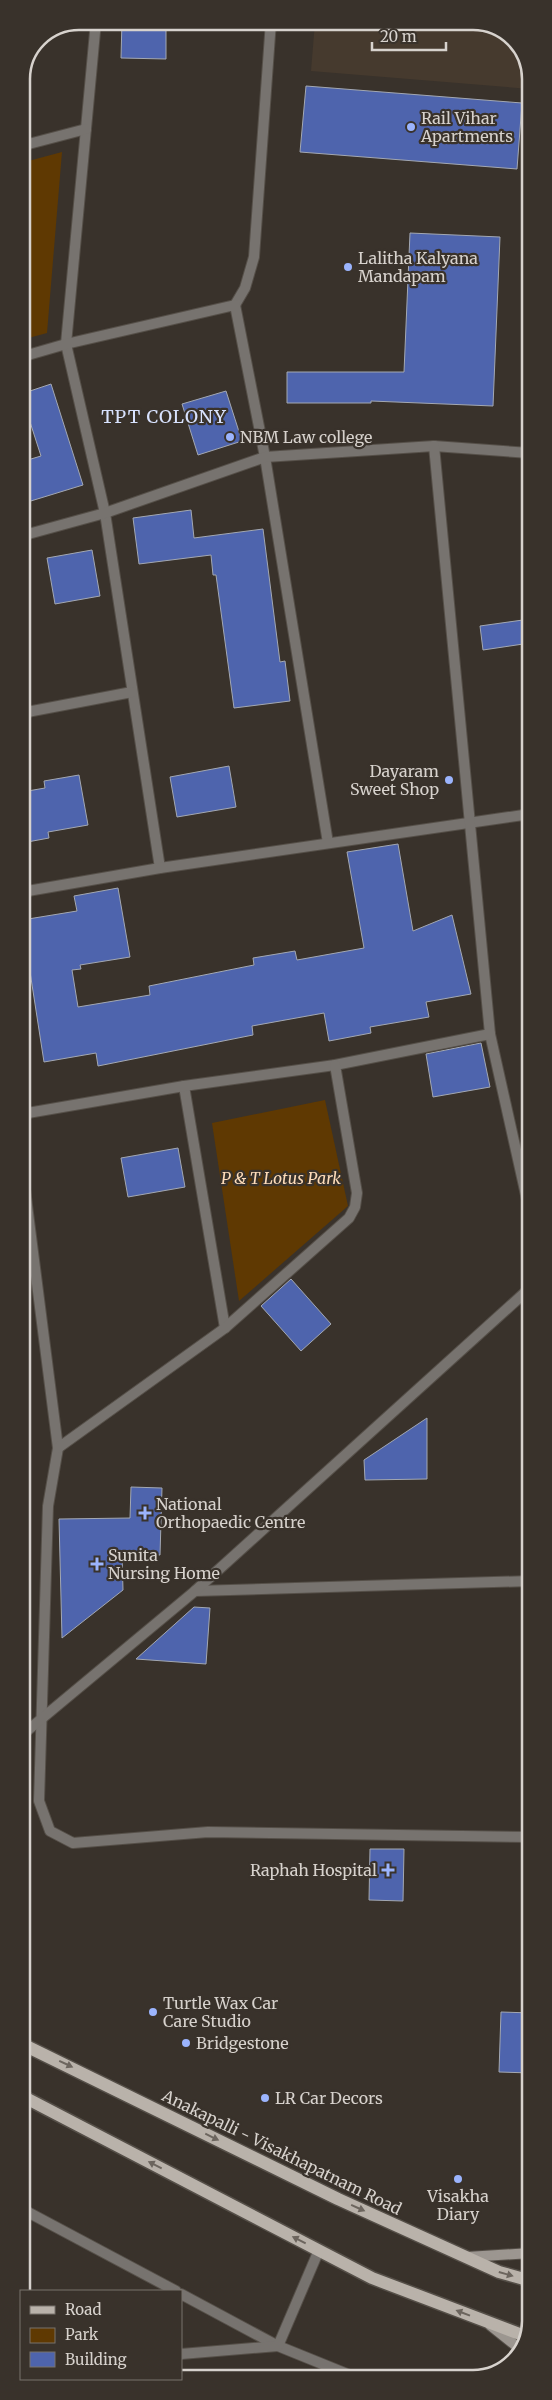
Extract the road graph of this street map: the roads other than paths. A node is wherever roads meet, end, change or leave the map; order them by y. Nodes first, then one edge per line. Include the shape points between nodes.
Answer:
1 (95, 30) edge
2 (270, 30) edge
3 (86, 130) junction
4 (30, 144) edge
5 (235, 305) junction
6 (66, 344) junction
7 (30, 354) edge
8 (434, 446) junction
9 (522, 452) edge
10 (265, 457) junction
11 (105, 513) junction
12 (30, 534) edge
13 (132, 692) junction
14 (30, 711) edge
15 (522, 815) edge
16 (471, 821) junction
17 (328, 843) junction
18 (160, 868) junction
19 (30, 891) edge
20 (490, 1034) junction
21 (335, 1065) junction
22 (184, 1086) junction
23 (30, 1113) edge
24 (522, 1177) edge
25 (30, 1229) edge
26 (522, 1295) edge
27 (225, 1328) junction
28 (58, 1448) junction
29 (522, 1581) edge
30 (195, 1591) junction
31 (43, 1718) junction
32 (30, 1729) edge
33 (522, 1837) edge
34 (30, 2048) edge
35 (30, 2100) edge
36 (30, 2214) edge
37 (319, 2250) junction
38 (522, 2254) edge
39 (466, 2257) junction
40 (522, 2279) edge
41 (174, 2290) edge
42 (182, 2295) edge
43 (487, 2322) junction
44 (520, 2334) edge
45 (515, 2345) edge
46 (278, 2346) junction
47 (182, 2354) edge
48 (337, 2370) edge

1 - 3 street
2 - 5 street via 254,257 245,288
3 - 4 street
3 - 6 street
5 - 6 street
5 - 10 street
6 - 7 street
6 - 11 street
8 - 9 street
8 - 10 street
8 - 16 street
10 - 11 street
10 - 17 street
11 - 12 street
11 - 13 street
13 - 14 street
13 - 18 street
15 - 16 street
16 - 17 street
16 - 20 street
17 - 18 street
18 - 19 street
20 - 21 street
20 - 24 street
21 - 22 street
21 - 27 street via 355,1177 355,1207 349,1218
22 - 23 street
22 - 27 street
25 - 28 street
26 - 30 street
27 - 28 street
28 - 31 street via 48,1506
29 - 30 street
30 - 31 street
31 - 32 street
31 - 33 street via 39,1802 50,1831 73,1843 208,1832
34 -> 39 main road, Anakapalli - Visakhapatnam Road via 330,2196
37 -> 35 main road
36 - 41 street
43 -> 37 main road via 372,2278
37 - 46 street
38 - 39 main road
39 -> 40 main road, Anakapalli - Visakhapatnam Road via 498,2272
42 - 46 street
43 - 44 main road
43 - 45 main road
46 - 47 street
46 - 48 street

